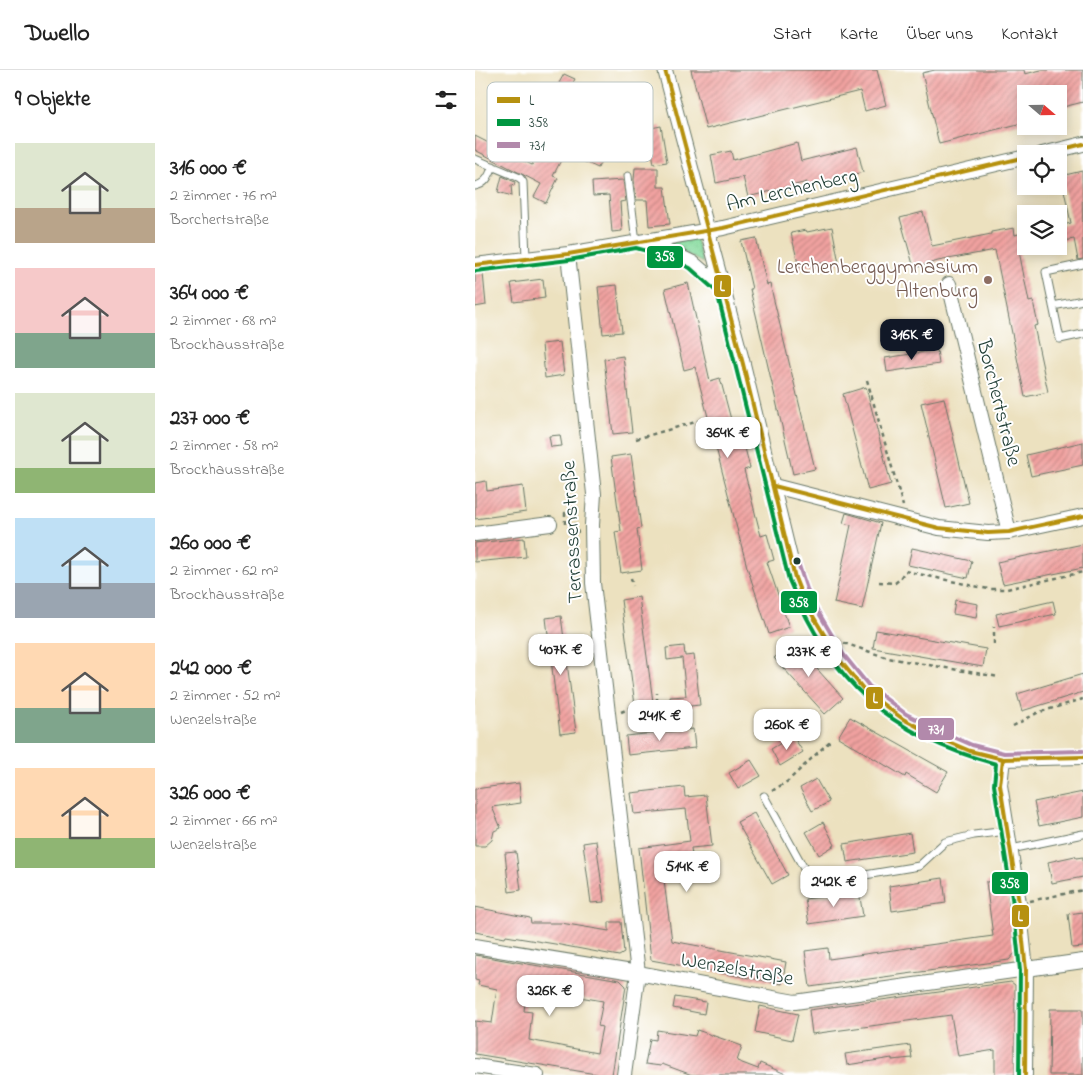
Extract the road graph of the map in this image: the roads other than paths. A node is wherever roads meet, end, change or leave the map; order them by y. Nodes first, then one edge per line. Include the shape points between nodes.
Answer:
1 (665, 70) edge
2 (1083, 144) edge
3 (1067, 148) edge
4 (475, 159) edge
5 (1017, 159) edge
6 (493, 166) junction
7 (628, 176) dead end
8 (475, 186) edge
9 (707, 230) junction
10 (636, 242) junction
11 (568, 254) junction
12 (527, 258) junction
13 (1083, 264) edge
14 (475, 265) edge
15 (949, 284) dead end
16 (723, 289) junction
17 (1083, 300) edge
18 (1053, 306) junction
19 (1083, 334) edge
20 (774, 486) junction
21 (1083, 516) edge
22 (550, 524) road end
23 (1009, 532) junction
24 (475, 534) edge
25 (1083, 757) edge
26 (1003, 760) junction
27 (764, 796) road end
28 (1007, 831) junction
29 (1083, 834) edge
30 (1011, 849) junction
31 (475, 946) edge
32 (1083, 961) edge
33 (1026, 970) junction
34 (638, 973) junction
35 (475, 1066) edge
36 (537, 1075) edge
37 (624, 1075) edge
38 (1025, 1075) edge

1 - 9 street
2 - 3 street
4 - 6 lane
5 - 9 street, Am Lerchenberg
6 - 8 lane via 488,180
6 - 12 lane via 523,182
7 - 10 lane
9 - 10 street, Am Lerchenberg
9 - 16 street
10 - 11 street, Am Lerchenberg
10 - 16 street via 664,249 693,263
11 - 12 street, Am Lerchenberg
11 - 34 street, Terrassenstraße via 594,494 593,583
12 - 14 street, Am Lerchenberg
13 - 18 lane via 1046,272
15 - 23 street, Borchertstraße
16 - 20 street
17 - 18 lane
18 - 19 lane via 1060,339
20 - 23 street via 939,528
20 - 26 street via 795,578 804,601 838,658 865,690 903,719 969,751
21 - 23 street
22 - 24 street
25 - 26 street
26 - 28 street via 1000,785
27 - 28 lane via 807,874 823,882 919,866 945,842
28 - 30 street
29 - 30 lane
30 - 33 street
31 - 34 street, Wenzelstraße
32 - 33 street, Wenzelstraße
33 - 34 street, Wenzelstraße via 795,1002
33 - 38 street
34 - 37 street, Terrassenstraße
35 - 36 street

